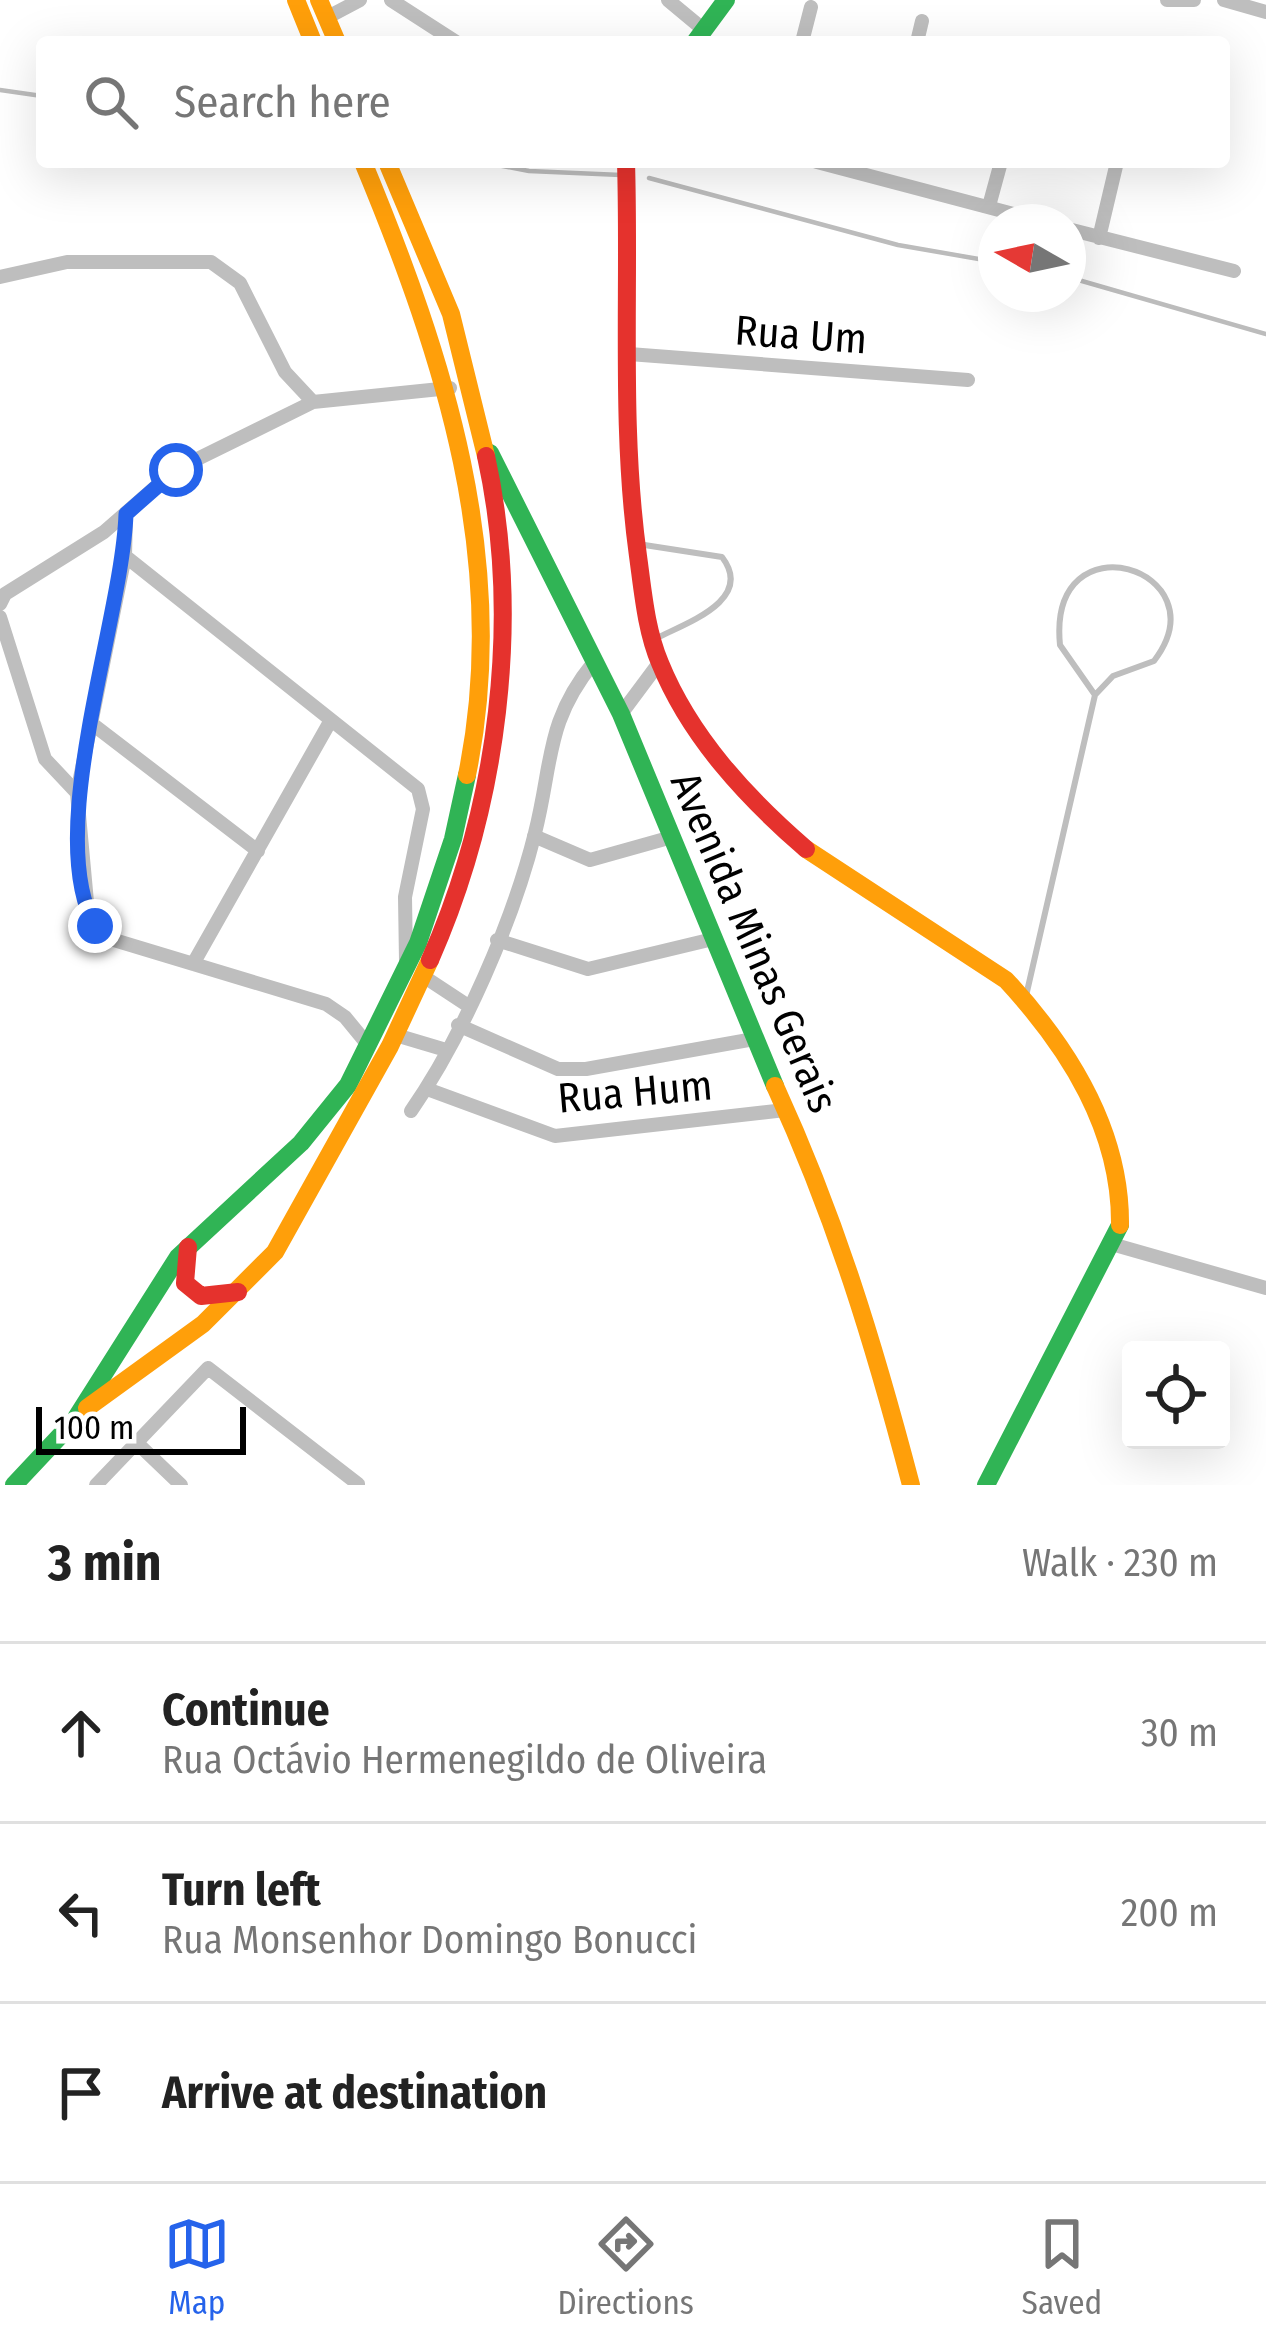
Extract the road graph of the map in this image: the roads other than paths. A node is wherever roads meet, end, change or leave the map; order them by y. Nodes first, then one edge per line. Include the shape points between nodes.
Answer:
1 (296, 0) edge
2 (360, 0) edge
3 (391, 0) edge
4 (668, 0) edge
5 (726, 0) edge
6 (1167, 0) edge
7 (1194, 0) edge
8 (1224, 0) edge
9 (811, 7) dead end
10 (323, 9) edge
11 (1266, 12) edge
12 (922, 21) dead end
13 (311, 36) edge
14 (447, 36) edge
15 (700, 36) edge
16 (804, 36) edge
17 (918, 36) edge
18 (366, 168) edge
19 (389, 168) edge
20 (626, 168) edge
21 (842, 168) edge
22 (886, 168) edge
23 (999, 168) edge
24 (1116, 168) edge
25 (883, 178) junction
26 (981, 204) edge
27 (990, 204) edge
28 (1086, 234) edge
29 (1099, 238) junction
30 (1234, 271) dead end
31 (0, 277) edge
32 (629, 354) junction
33 (968, 380) dead end
34 (450, 388) junction
35 (313, 402) junction
36 (486, 446) junction
37 (126, 514) junction
38 (636, 544) junction
39 (125, 556) junction
40 (0, 604) edge
41 (0, 616) edge
42 (654, 640) junction
43 (594, 662) junction
44 (659, 663) junction
45 (1095, 695) junction
46 (621, 715) junction
47 (331, 720) junction
48 (92, 723) junction
49 (77, 793) junction
50 (535, 836) junction
51 (672, 836) junction
52 (258, 851) junction
53 (713, 939) junction
54 (497, 940) junction
55 (194, 964) junction
56 (416, 975) junction
57 (1025, 999) junction
58 (467, 1005) junction
59 (458, 1025) junction
60 (399, 1036) junction
61 (754, 1039) junction
62 (368, 1045) junction
63 (446, 1050) junction
64 (427, 1089) junction
65 (785, 1110) junction
66 (411, 1111) dead end
67 (1118, 1239) junction
68 (188, 1247) junction
69 (1266, 1288) edge
70 (238, 1292) junction
71 (77, 1416) junction
72 (136, 1442) junction
73 (358, 1484) edge
74 (14, 1485) edge
75 (96, 1485) edge
76 (181, 1485) edge
77 (911, 1485) edge
78 (986, 1485) edge

1 - 13 main road
2 - 10 street
3 - 14 street
4 - 15 street
5 - 15 main road
6 - 7 street
8 - 11 street
9 - 16 street
12 - 17 street
18 - 34 main road
19 - 36 main road via 458,339
20 - 32 main road
21 - 25 street
22 - 25 street
23 - 27 street
24 - 29 street
25 - 26 street
28 - 29 street
29 - 30 street
31 - 35 street via 67,262 211,262 240,283 285,372
32 - 33 street, Rua Um
32 - 38 main road
34 - 35 street
34 - 56 main road via 477,531 479,696 455,833
35 - 37 street via 176,470
36 - 43 main road, Avenida Minas Gerais
36 - 56 main road via 502,586 498,717 474,843
37 - 39 street
37 - 40 street
38 - 42 main road
38 - 42 lane via 722,557 730,574 717,606
39 - 47 street
39 - 48 street
41 - 49 street via 45,759
42 - 44 main road
43 - 46 main road, Avenida Minas Gerais
43 - 50 street via 560,710
44 - 46 street
44 - 57 main road via 708,746 782,829
45 - 45 lane via 1105,680 1154,661 1171,602 1147,577 1100,566 1081,574 1065,598 1060,645
45 - 57 lane
46 - 51 main road, Avenida Minas Gerais
47 - 52 street
47 - 56 street via 422,797 405,898
48 - 49 street
48 - 52 street
49 - 55 street via 84,897 95,926 114,940
50 - 51 street via 590,860
50 - 54 street
51 - 53 main road, Avenida Minas Gerais
52 - 55 street
53 - 54 street via 588,969
53 - 61 main road, Avenida Minas Gerais
54 - 58 street
55 - 62 street via 326,1004
56 - 58 street
56 - 60 main road
56 - 62 main road
57 - 67 main road via 1095,1111 1123,1208
58 - 59 street
59 - 61 street via 558,1069
59 - 63 street
60 - 63 street
60 - 70 main road via 303,1207
61 - 65 main road, Avenida Minas Gerais
62 - 68 main road via 317,1125
63 - 64 street
64 - 65 street, Rua Hum via 555,1136
64 - 66 street
65 - 77 main road, Avenida Minas Gerais via 865,1308
67 - 69 street
67 - 78 main road
68 - 70 main road via 185,1283 201,1296
68 - 71 main road
70 - 71 main road
71 - 74 main road
72 - 73 street via 208,1368
72 - 75 street
72 - 76 street

